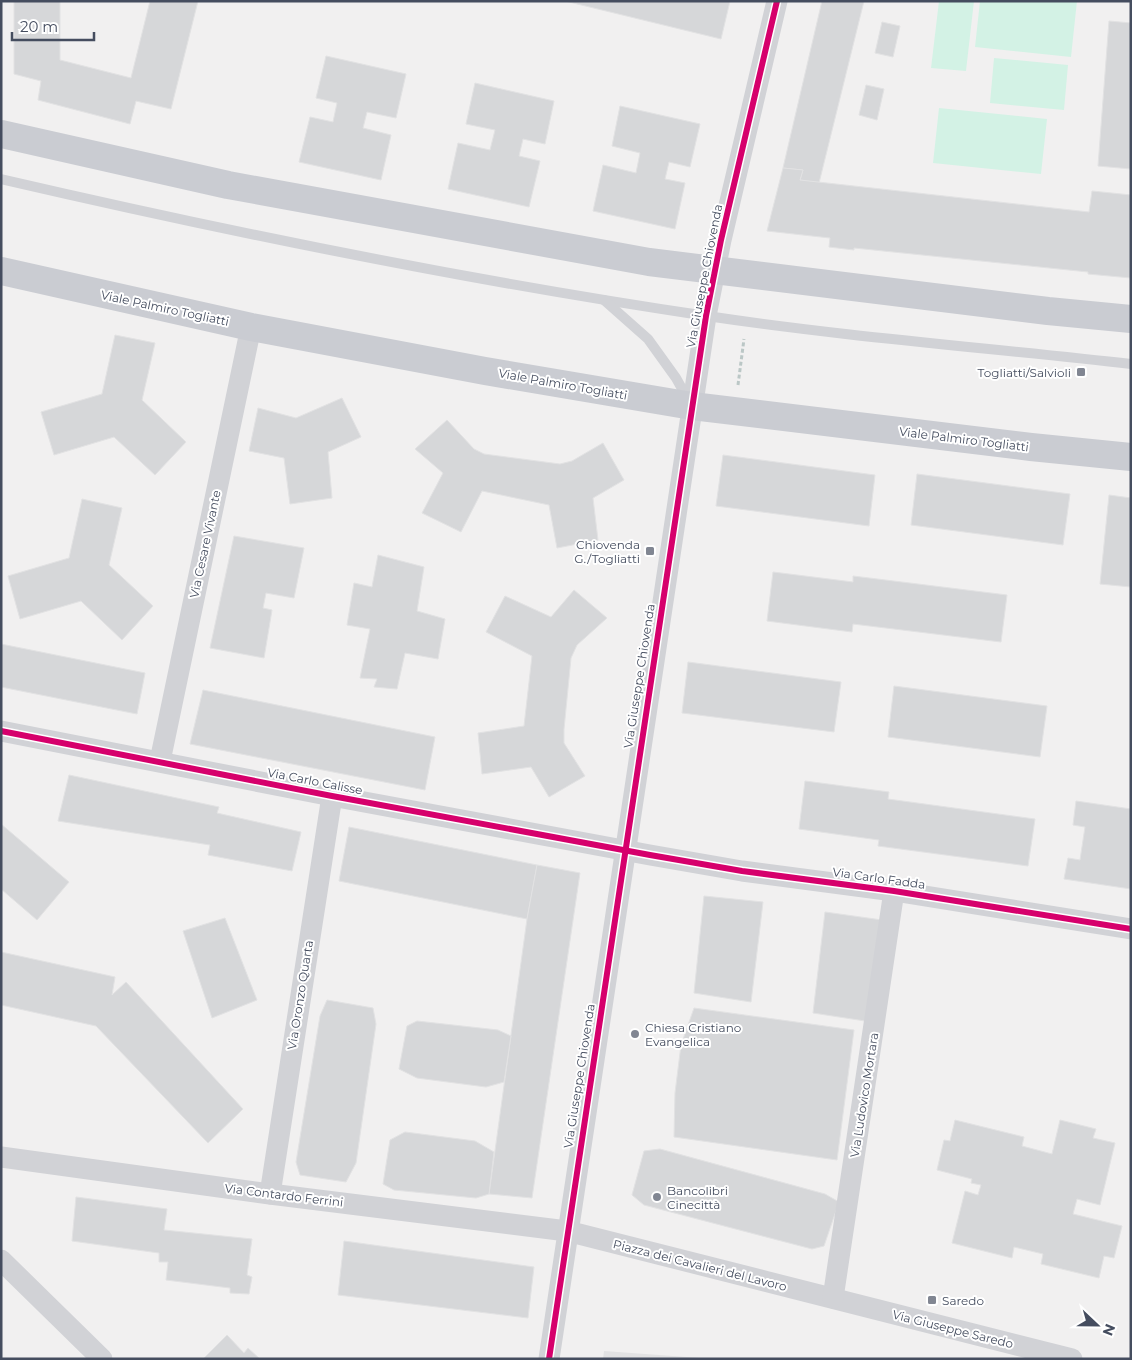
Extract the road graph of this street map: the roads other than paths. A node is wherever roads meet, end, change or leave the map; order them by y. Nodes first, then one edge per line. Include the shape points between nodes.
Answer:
1 (777, 1) edge
2 (1, 134) edge
3 (1, 179) edge
4 (714, 270) junction
5 (1, 271) edge
6 (603, 300) junction
7 (706, 316) junction
8 (1131, 319) edge
9 (251, 327) junction
10 (1131, 364) edge
11 (692, 406) junction
12 (1131, 457) edge
13 (1, 731) edge
14 (160, 761) junction
15 (332, 796) junction
16 (624, 850) junction
17 (894, 891) junction
18 (1131, 929) edge
19 (1, 1157) edge
20 (270, 1194) junction
21 (567, 1231) junction
22 (1, 1260) edge
23 (834, 1298) junction
24 (102, 1359) edge
25 (549, 1359) edge
26 (1072, 1359) edge

1 - 4 street, Via Giuseppe Chiovenda
2 - 4 main road via 357,210 649,262
3 - 6 lane via 284,240
4 - 7 street, Via Giuseppe Chiovenda
4 - 8 main road
5 - 9 main road, Viale Palmiro Togliatti
6 - 7 lane
6 - 11 lane via 648,339
7 - 10 lane via 885,339
7 - 11 street, Via Giuseppe Chiovenda
9 - 11 main road, Viale Palmiro Togliatti
9 - 14 street, Via Cesare Vivante
11 - 12 main road, Viale Palmiro Togliatti
11 - 16 street, Via Giuseppe Chiovenda
13 - 14 street, Via Carlo Calisse
14 - 15 street, Via Carlo Calisse
15 - 16 street, Via Carlo Calisse
15 - 20 street, Via Oronzo Quarta
16 - 17 street, Via Carlo Fadda via 742,871
16 - 21 street, Via Giuseppe Chiovenda
17 - 18 street, Via Carlo Fadda
17 - 23 street, Via Ludovico Mortara
19 - 20 street, Via Contardo Ferrini
20 - 21 street, Via Contardo Ferrini
21 - 23 street, Piazza dei Cavalieri del Lavoro
21 - 25 street, Via Giuseppe Chiovenda
22 - 24 street
23 - 26 street, Via Giuseppe Saredo

